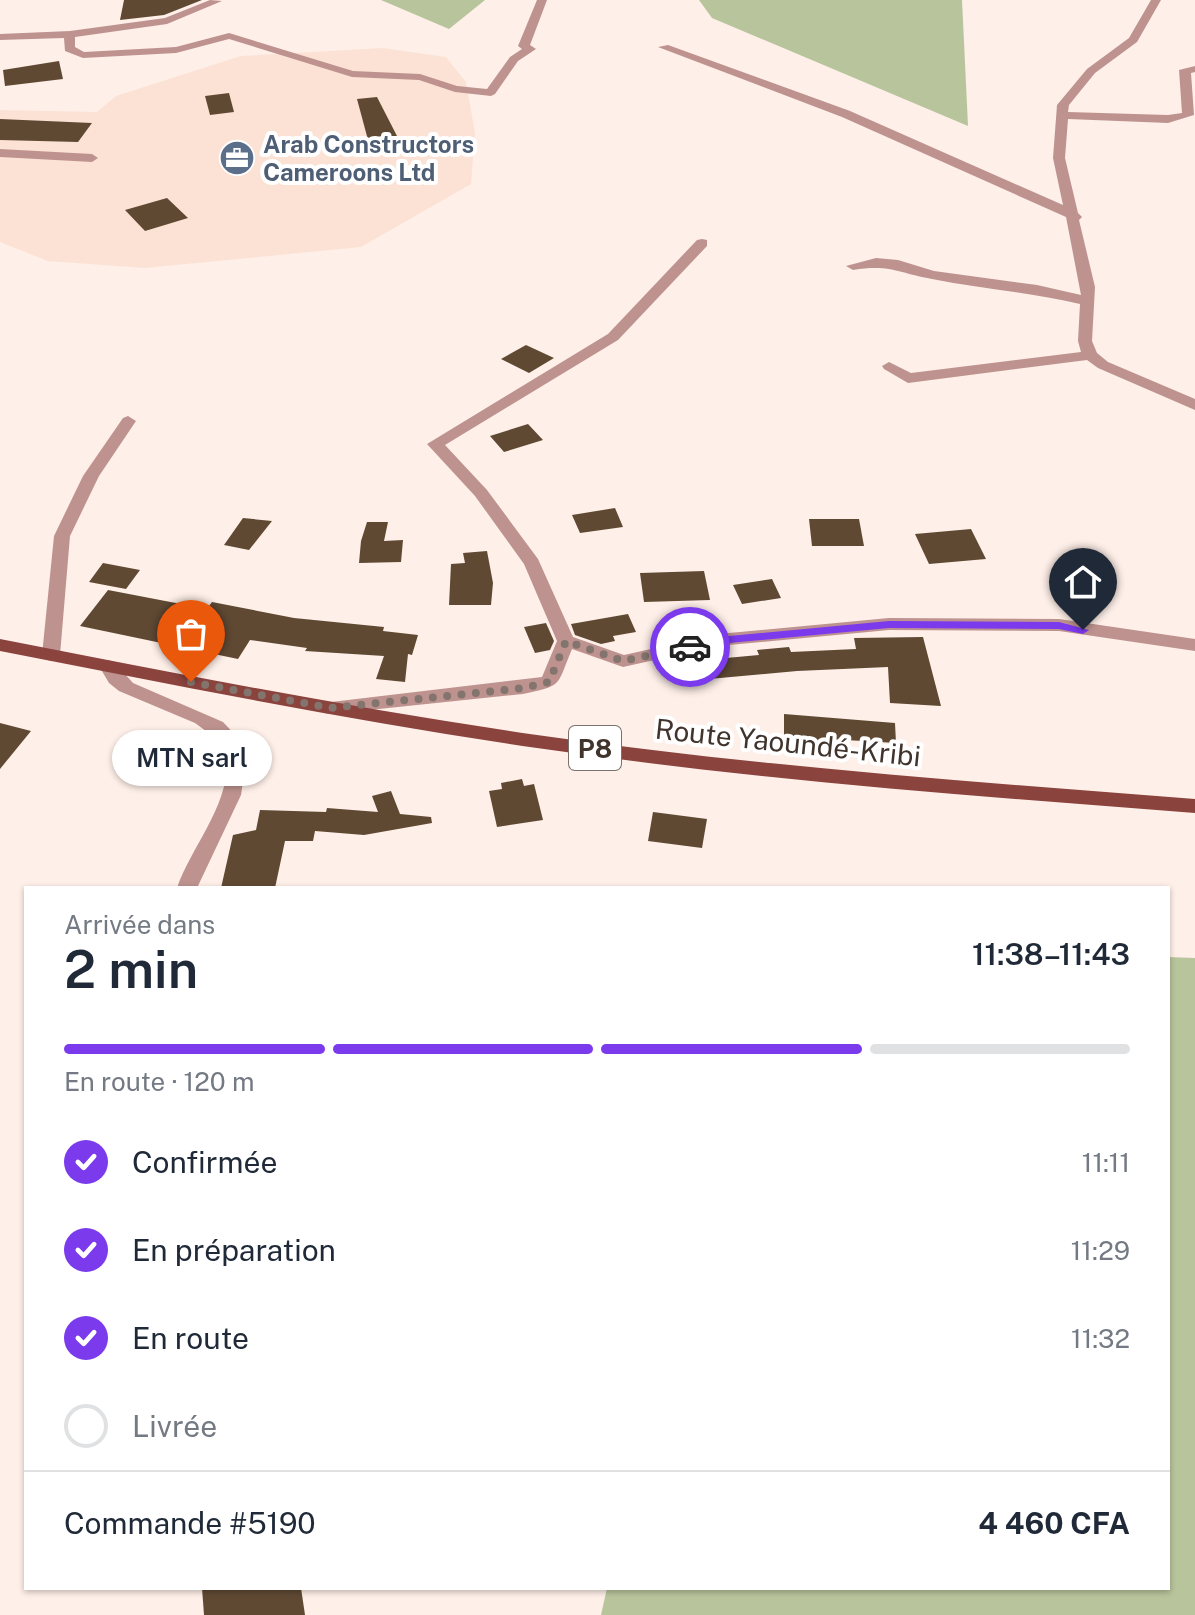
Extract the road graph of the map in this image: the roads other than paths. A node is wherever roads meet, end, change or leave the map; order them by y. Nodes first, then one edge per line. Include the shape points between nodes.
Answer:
1 (542, 0) edge
2 (1156, 0) edge
3 (217, 1) edge
4 (70, 34) junction
5 (0, 37) edge
6 (664, 47) dead end
7 (1195, 69) edge
8 (1062, 115) junction
9 (0, 153) edge
10 (92, 158) dead end
11 (1075, 217) junction
12 (702, 243) dead end
13 (853, 266) dead end
14 (1087, 301) junction
15 (1090, 355) junction
16 (889, 366) dead end
17 (1195, 405) edge
18 (128, 421) dead end
19 (566, 641) junction
20 (0, 645) edge
21 (1195, 645) edge
22 (51, 655) junction
23 (108, 666) junction
24 (331, 708) junction
25 (1195, 806) edge
26 (188, 886) edge

1 - 4 street via 524,46 530,49 514,59 491,92 420,77 352,74 229,36 176,50 83,55 69,49
2 - 8 street via 1133,40 1091,71 1063,105
3 - 4 street via 167,21
4 - 5 street
6 - 11 street via 846,114
7 - 8 street via 1185,70 1188,115
8 - 11 street via 1059,158
9 - 10 street
11 - 14 street
12 - 19 street via 613,337 435,444 481,493 532,563
13 - 14 street via 898,264 932,275
14 - 15 street via 1085,341
15 - 16 street via 908,378
15 - 17 street
18 - 22 street via 91,476 62,536
19 - 21 street via 623,661 718,640 889,624 1059,625
19 - 24 street via 549,682
20 - 22 main road, Route Yaoundé-Kribi / P8
22 - 23 main road, Route Yaoundé-Kribi / P8
23 - 24 main road, Route Yaoundé-Kribi / P8
23 - 26 street via 126,687 209,723 234,745 235,786
24 - 25 main road, Route Yaoundé-Kribi / P8 via 742,767

